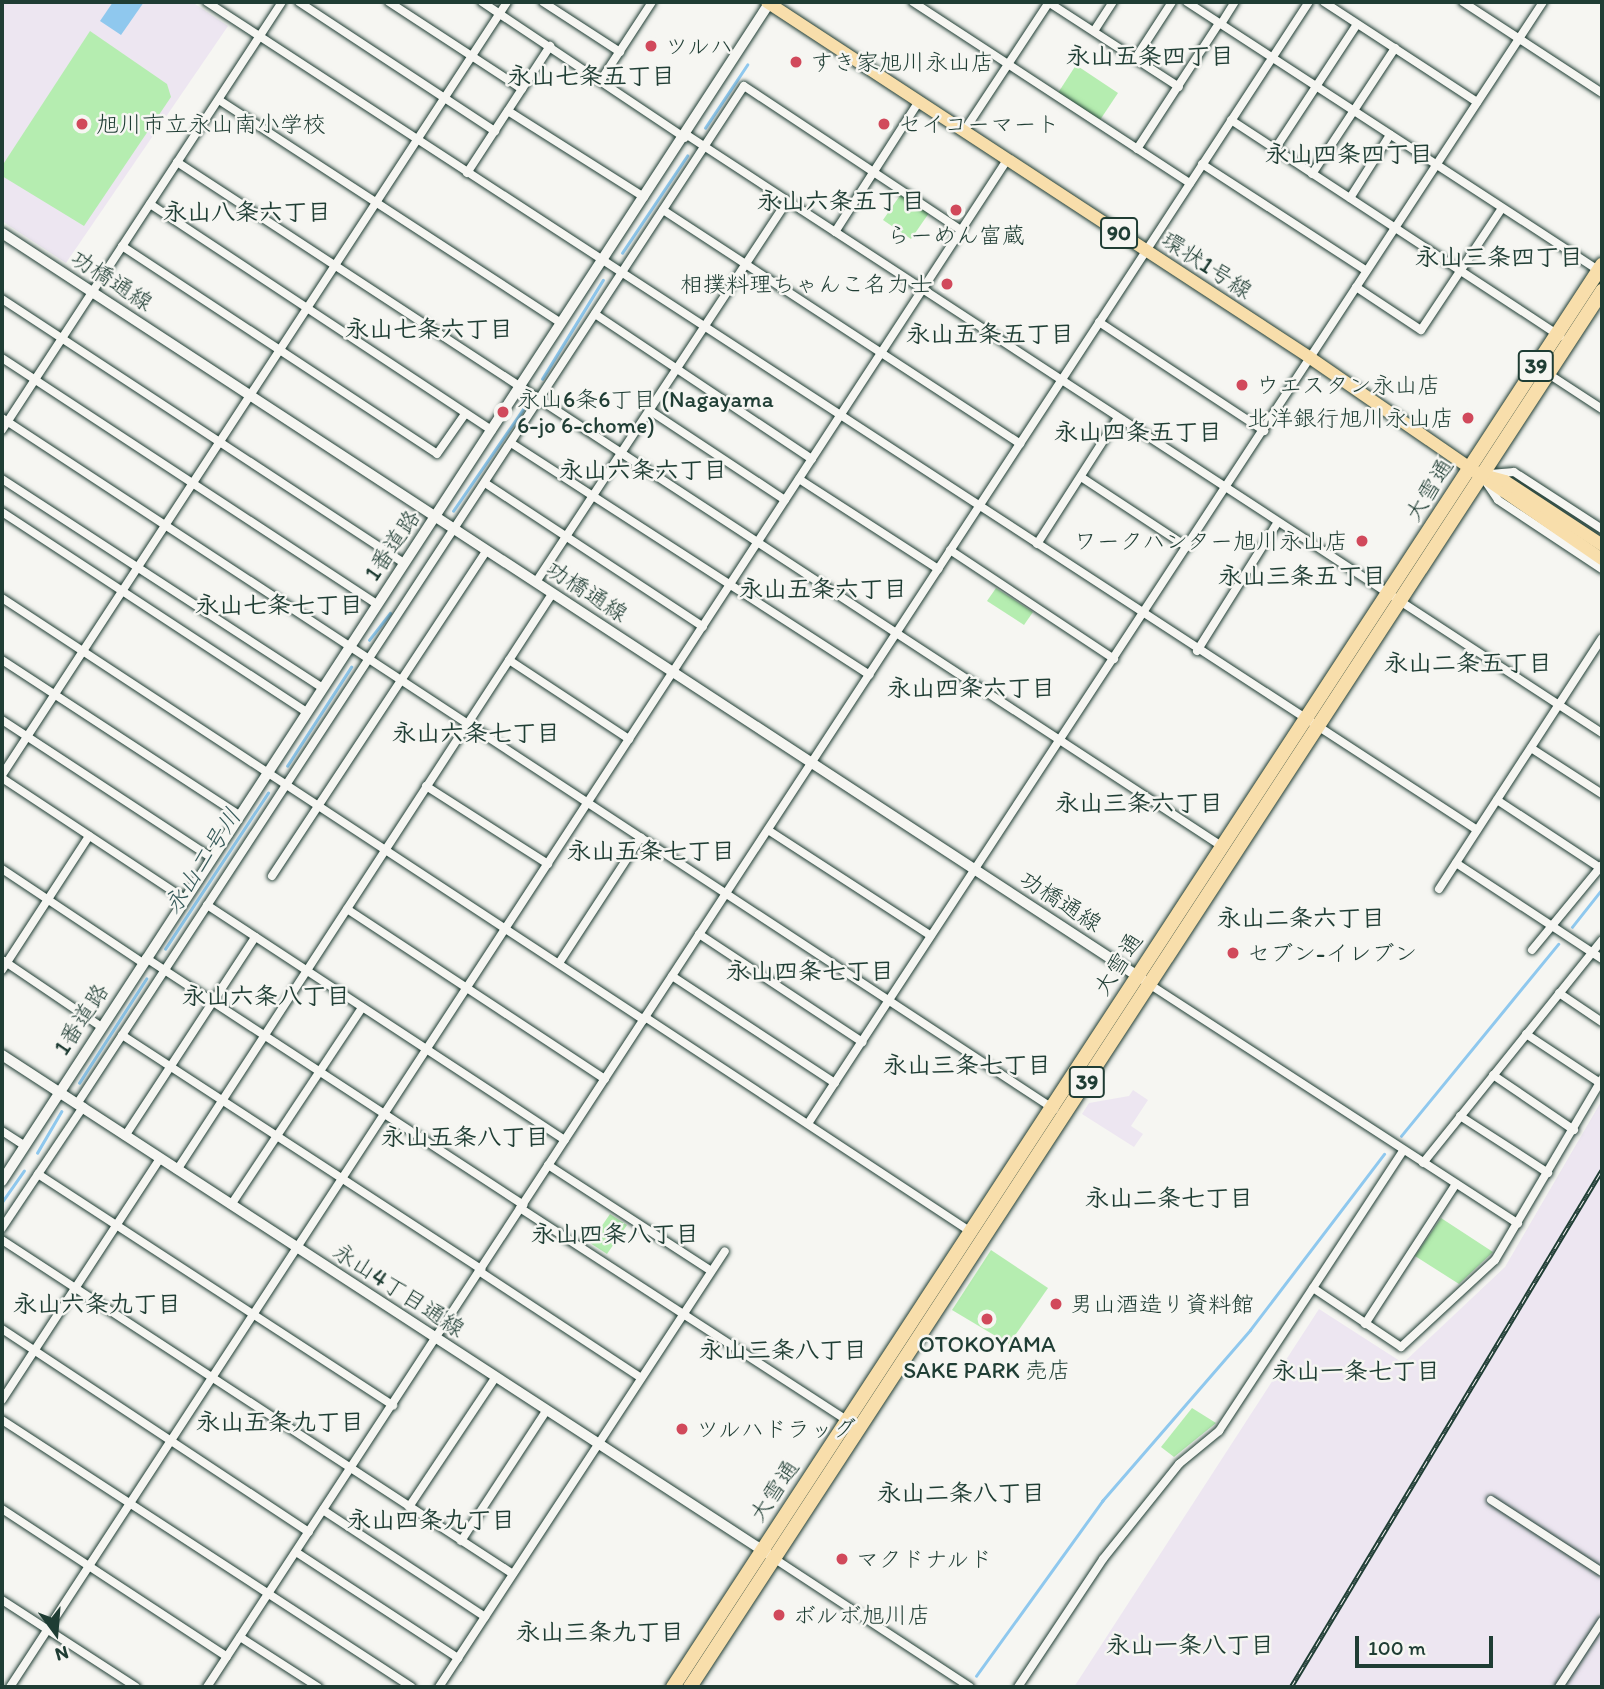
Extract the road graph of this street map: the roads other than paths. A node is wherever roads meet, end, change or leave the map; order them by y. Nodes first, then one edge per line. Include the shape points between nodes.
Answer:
1 (207, 2) edge
2 (282, 2) edge
3 (299, 2) edge
4 (389, 2) edge
5 (482, 2) edge
6 (507, 2) edge
7 (542, 2) edge
8 (637, 2) edge
9 (769, 2) edge
10 (913, 2) edge
11 (1048, 2) edge
12 (1113, 2) edge
13 (1171, 2) edge
14 (1187, 2) edge
15 (1236, 2) edge
16 (1309, 2) edge
17 (1324, 2) edge
18 (1463, 2) edge
19 (1543, 2) edge
20 (650, 5) edge
21 (500, 13) junction
22 (1220, 23) junction
23 (1357, 24) junction
24 (1094, 31) junction
25 (258, 36) junction
26 (1518, 38) junction
27 (550, 46) junction
28 (1395, 48) junction
29 (620, 52) junction
30 (472, 56) junction
31 (1272, 58) junction
32 (1135, 59) junction
33 (1008, 64) junction
34 (601, 80) junction
35 (1316, 86) junction
36 (1179, 87) junction
37 (522, 89) junction
38 (1602, 93) edge
39 (446, 97) junction
40 (219, 100) junction
41 (919, 102) junction
42 (1477, 102) junction
43 (1354, 110) junction
44 (508, 111) junction
45 (1231, 120) junction
46 (495, 131) junction
47 (964, 131) junction
48 (1390, 135) junction
49 (686, 137) junction
50 (417, 140) junction
51 (703, 146) junction
52 (1138, 149) junction
53 (1275, 149) junction
54 (1007, 160) junction
55 (177, 162) junction
56 (1202, 164) junction
57 (1436, 165) junction
58 (874, 172) junction
59 (467, 173) junction
60 (1312, 174) junction
61 (1190, 183) junction
62 (644, 197) junction
63 (1350, 198) junction
64 (787, 201) junction
65 (376, 203) junction
66 (150, 204) junction
67 (1502, 208) junction
68 (663, 210) junction
69 (1394, 227) junction
70 (961, 230) junction
71 (835, 232) junction
72 (2, 233) edge
73 (122, 246) junction
74 (1146, 251) junction
75 (602, 261) junction
76 (745, 264) junction
77 (335, 266) junction
78 (1365, 270) junction
79 (1601, 270) edge
80 (621, 272) junction
81 (1460, 272) junction
82 (1356, 287) junction
83 (923, 289) junction
84 (91, 291) junction
85 (1602, 291) edge
86 (2, 299) edge
87 (307, 308) junction
88 (596, 314) junction
89 (1099, 322) junction
90 (561, 323) junction
91 (704, 326) junction
92 (60, 337) junction
93 (1562, 338) junction
94 (281, 349) junction
95 (881, 353) junction
96 (1309, 357) junction
97 (2, 358) edge
98 (676, 369) junction
99 (1542, 369) junction
100 (34, 379) junction
101 (1062, 380) junction
102 (519, 387) junction
103 (250, 395) junction
104 (539, 400) junction
105 (1602, 409) edge
106 (649, 410) junction
107 (464, 414) junction
108 (840, 416) junction
109 (1118, 418) junction
110 (4, 420) edge
111 (2, 430) edge
112 (492, 430) junction
113 (1264, 430) junction
114 (219, 443) junction
115 (511, 443) junction
116 (1020, 444) junction
117 (621, 452) junction
118 (812, 459) junction
119 (1476, 471) junction
120 (1081, 477) junction
121 (2, 479) edge
122 (799, 479) junction
123 (192, 483) junction
124 (485, 483) junction
125 (1226, 487) junction
126 (593, 495) junction
127 (785, 500) junction
128 (979, 506) junction
129 (2, 512) edge
130 (436, 517) junction
131 (1549, 517) junction
132 (1278, 522) junction
133 (165, 526) junction
134 (1602, 528) edge
135 (454, 529) junction
136 (567, 535) junction
137 (758, 542) junction
138 (1037, 544) junction
139 (1602, 545) edge
140 (1187, 547) junction
141 (950, 550) junction
142 (486, 551) junction
143 (1602, 559) edge
144 (404, 563) junction
145 (137, 567) junction
146 (938, 569) junction
147 (1602, 569) edge
148 (536, 582) junction
149 (730, 585) junction
150 (121, 592) junction
151 (552, 594) junction
152 (2, 598) edge
153 (1395, 598) junction
154 (377, 604) junction
155 (1143, 615) junction
156 (703, 627) junction
157 (897, 632) junction
158 (1602, 638) edge
159 (349, 647) junction
160 (83, 651) junction
161 (1197, 651) junction
162 (1114, 659) junction
163 (2, 660) edge
164 (509, 660) junction
165 (368, 661) junction
166 (673, 673) junction
167 (869, 675) junction
168 (402, 683) junction
169 (323, 688) junction
170 (54, 695) junction
171 (1556, 704) junction
172 (307, 712) junction
173 (2, 720) edge
174 (467, 724) junction
175 (1311, 725) junction
176 (1602, 733) edge
177 (27, 737) junction
178 (629, 739) junction
179 (1060, 739) junction
180 (1531, 748) junction
181 (811, 763) junction
182 (267, 773) junction
183 (2, 777) edge
184 (286, 785) junction
185 (426, 786) junction
186 (1602, 794) edge
187 (1497, 800) junction
188 (588, 802) junction
189 (319, 806) junction
190 (239, 815) junction
191 (768, 830) junction
192 (1477, 830) junction
193 (89, 836) junction
194 (641, 837) junction
195 (386, 850) junction
196 (1228, 851) junction
197 (212, 858) junction
198 (1456, 863) junction
199 (548, 864) junction
200 (1601, 866) edge
201 (2, 869) edge
202 (974, 869) junction
203 (272, 876) dead end
204 (1439, 889) dead end
205 (727, 892) junction
206 (48, 898) junction
207 (185, 899) junction
208 (206, 905) junction
209 (347, 909) junction
210 (1553, 927) junction
211 (505, 929) junction
212 (699, 934) junction
213 (931, 936) junction
214 (256, 937) junction
215 (1602, 940) edge
216 (1532, 950) dead end
217 (1592, 952) junction
218 (1602, 959) edge
219 (144, 961) junction
220 (559, 962) junction
221 (3, 964) edge
222 (165, 970) junction
223 (307, 971) junction
224 (672, 976) junction
225 (1143, 980) junction
226 (467, 988) junction
227 (1559, 993) junction
228 (889, 999) junction
229 (213, 1002) junction
230 (362, 1008) junction
231 (644, 1018) junction
232 (1602, 1022) edge
233 (100, 1027) junction
234 (1526, 1034) junction
235 (122, 1035) junction
236 (265, 1036) junction
237 (862, 1042) junction
238 (426, 1050) junction
239 (2, 1055) edge
240 (170, 1066) junction
241 (319, 1071) junction
242 (1493, 1075) junction
243 (605, 1079) junction
244 (1601, 1081) edge
245 (835, 1083) junction
246 (58, 1092) junction
247 (223, 1100) junction
248 (80, 1106) junction
249 (1059, 1112) junction
250 (385, 1114) junction
251 (1460, 1116) junction
252 (809, 1122) junction
253 (1574, 1130) junction
254 (2, 1131) edge
255 (125, 1136) junction
256 (277, 1136) junction
257 (565, 1140) junction
258 (25, 1146) junction
259 (1403, 1151) junction
260 (160, 1159) junction
261 (1423, 1163) junction
262 (548, 1166) junction
263 (177, 1170) junction
264 (1548, 1173) junction
265 (38, 1174) junction
266 (343, 1178) junction
267 (2, 1181) edge
268 (1456, 1184) junction
269 (231, 1205) junction
270 (522, 1206) junction
271 (1518, 1224) junction
272 (117, 1225) junction
273 (2, 1228) edge
274 (971, 1233) junction
275 (2, 1240) edge
276 (297, 1248) junction
277 (725, 1251) dead end
278 (480, 1270) junction
279 (711, 1271) junction
280 (75, 1288) junction
281 (1313, 1289) junction
282 (684, 1313) junction
283 (254, 1314) junction
284 (1365, 1324) junction
285 (2, 1329) edge
286 (435, 1338) junction
287 (34, 1350) junction
288 (212, 1378) junction
289 (495, 1378) junction
290 (641, 1378) junction
291 (2, 1400) edge
292 (393, 1405) junction
293 (547, 1412) junction
294 (2, 1420) edge
295 (855, 1425) junction
296 (172, 1440) junction
297 (599, 1443) junction
298 (350, 1469) junction
299 (1491, 1500) dead end
300 (130, 1504) junction
301 (408, 1507) junction
302 (2, 1509) edge
303 (323, 1510) junction
304 (309, 1531) junction
305 (461, 1541) junction
306 (296, 1552) junction
307 (769, 1555) junction
308 (89, 1567) junction
309 (1602, 1572) edge
310 (513, 1574) junction
311 (268, 1594) junction
312 (2, 1600) edge
313 (485, 1617) junction
314 (1602, 1621) edge
315 (48, 1630) junction
316 (240, 1637) junction
317 (227, 1657) junction
318 (458, 1658) junction
319 (211, 1686) edge
320 (10, 1687) edge
321 (136, 1687) edge
322 (318, 1687) edge
323 (412, 1687) edge
324 (439, 1687) edge
325 (673, 1687) edge
326 (690, 1687) edge
327 (970, 1687) edge
328 (1018, 1687) edge
329 (1559, 1687) edge

1 - 25 street
2 - 25 street
3 - 39 street
4 - 30 street
5 - 21 street
6 - 21 street
7 - 29 street
8 - 20 street
9 - 41 main road, 環状1号線 / 90
9 - 49 street, 1番道路
10 - 33 street
11 - 24 street
11 - 33 street
12 - 24 street
13 - 32 street
14 - 22 street
15 - 22 street
16 - 31 street
17 - 23 street
18 - 26 street
19 - 26 street
20 - 29 street
21 - 27 street
21 - 30 street
22 - 31 street
22 - 36 street
23 - 28 street
23 - 35 street
24 - 32 street
25 - 40 street
25 - 50 street
26 - 38 street
26 - 42 street
27 - 34 street
27 - 37 street
28 - 42 street
28 - 43 street
29 - 34 street
30 - 37 street
30 - 39 street
31 - 35 street
31 - 45 street
32 - 36 street
33 - 47 street
33 - 52 street
34 - 49 street
35 - 43 street
35 - 53 street
36 - 52 street
37 - 44 street
39 - 46 street
39 - 50 street
40 - 55 street
40 - 65 street
41 - 47 main road, 環状1号線 / 90
41 - 58 street
42 - 57 street
43 - 48 street
43 - 60 street
44 - 46 street
44 - 62 street
45 - 53 street
45 - 56 street
46 - 59 street
47 - 54 main road, 環状1号線 / 90
48 - 57 street
48 - 63 street
49 - 51 street
49 - 62 street, 1番道路
50 - 59 street
50 - 65 street
51 - 58 street via 744,86
51 - 64 street
51 - 68 street
52 - 61 street
53 - 60 street
54 - 70 street
54 - 74 main road, 環状1号線 / 90
55 - 66 street
55 - 77 street
56 - 61 street
56 - 78 street
57 - 67 street
57 - 69 street
58 - 70 street
58 - 71 street
59 - 75 street
60 - 63 street
61 - 74 street
62 - 75 street, 1番道路
63 - 69 street
64 - 71 street
64 - 76 street
65 - 77 street
65 - 90 street
66 - 73 street
66 - 87 street
67 - 79 street
67 - 81 street
68 - 76 street
68 - 80 street
69 - 78 street
69 - 81 street
70 - 83 street
71 - 83 street
72 - 84 street, 功橋通線
73 - 84 street
73 - 94 street
74 - 89 street
74 - 96 main road, 環状1号線 / 90
75 - 80 street
75 - 90 street, 1番道路
76 - 91 street
76 - 95 street
77 - 87 street
77 - 102 street
78 - 82 street
79 - 93 highway, 大雪通 / 39
80 - 88 street
80 - 91 street
81 - 82 street via 1421,330
81 - 93 street
82 - 96 street
83 - 95 street
83 - 101 street
84 - 92 street
84 - 103 street, 功橋通線
85 - 93 highway, 大雪通 / 39
86 - 92 street
87 - 94 street
87 - 107 street
88 - 98 street
88 - 104 street
89 - 101 street
89 - 113 street
90 - 102 street, 1番道路
91 - 98 street
91 - 108 street
92 - 100 street
92 - 114 street
93 - 99 highway, 大雪通 / 39
94 - 103 street
94 - 107 street via 437,454
95 - 108 street
95 - 116 street
96 - 113 street
96 - 119 main road, 環状1号線 / 90
97 - 100 street
98 - 106 street
98 - 118 street
99 - 105 street
99 - 119 highway, 大雪通 / 39
100 - 110 street
100 - 123 street
101 - 109 street
101 - 116 street
102 - 104 street
102 - 112 street, 1番道路
103 - 114 street
103 - 130 street, 功橋通線
104 - 115 street
104 - 117 street
106 - 117 street
106 - 127 street
107 - 112 street
108 - 118 street
108 - 128 street
109 - 120 street
109 - 125 street
110 - 111 street
110 - 133 street
112 - 130 street, 1番道路
113 - 125 street
114 - 123 street
114 - 144 street
115 - 124 street
115 - 126 street
116 - 128 street
117 - 126 street
117 - 137 street
118 - 122 street
119 - 131 main road, 環状1号線 / 90 via 1505,481
119 - 134 street via 1514,472
119 - 147 street via 1498,500
119 - 153 highway, 大雪通 / 39
120 - 138 street
120 - 140 street
121 - 145 street
122 - 127 street
122 - 146 street
123 - 133 street
123 - 154 street
124 - 135 street
124 - 136 street
125 - 132 street
125 - 140 street
126 - 136 street
126 - 149 street
127 - 137 street
128 - 138 street
128 - 141 street
129 - 150 street
130 - 135 street, 功橋通線
130 - 144 street, 1番道路
131 - 139 main road, 90
131 - 143 main road, 90
132 - 153 street
132 - 161 street
133 - 145 street
133 - 159 street
135 - 142 street, 功橋通線
135 - 165 street
136 - 148 street
136 - 156 street
137 - 149 street
137 - 157 street
138 - 155 street
140 - 155 street
141 - 146 street
141 - 162 street
142 - 148 street, 功橋通線
142 - 168 street
144 - 154 street, 1番道路
145 - 150 street
145 - 169 street
146 - 157 street
148 - 151 street, 功橋通線
149 - 156 street
149 - 167 street
150 - 160 street
150 - 172 street
151 - 164 street
151 - 166 street, 功橋通線
152 - 160 street
153 - 171 street
153 - 175 highway, 大雪通 / 39
154 - 159 street, 1番道路
155 - 161 street
155 - 162 street
156 - 166 street
157 - 167 street
157 - 179 street
158 - 171 street
159 - 165 street
159 - 169 street, 1番道路
160 - 170 street
160 - 182 street
161 - 175 street
162 - 179 street
163 - 170 street
164 - 174 street
164 - 178 street
165 - 168 street
165 - 184 street
166 - 178 street
166 - 181 street, 功橋通線
167 - 181 street
168 - 174 street
168 - 189 street
169 - 172 street, 1番道路
170 - 177 street
170 - 190 street
171 - 176 street
171 - 180 street
172 - 182 street, 1番道路
173 - 177 street
174 - 185 street
174 - 188 street
175 - 192 street
175 - 196 highway, 大雪通 / 39
177 - 183 street
177 - 197 street
178 - 188 street
179 - 196 street
179 - 202 street
180 - 186 street
180 - 187 street
181 - 191 street
181 - 202 street, 功橋通線
182 - 184 street
182 - 190 street, 1番道路
183 - 193 street
184 - 189 street
184 - 208 street
185 - 195 street
185 - 199 street
187 - 192 street
187 - 200 street
188 - 194 street
188 - 199 street
189 - 195 street
189 - 203 street
190 - 197 street, 1番道路
191 - 205 street
191 - 213 street
192 - 198 street
193 - 206 street
193 - 207 street
194 - 205 street
194 - 220 street
195 - 209 street
195 - 211 street
196 - 225 highway, 大雪通 / 39
197 - 207 street, 1番道路
198 - 204 street
198 - 210 street
199 - 211 street
200 - 210 street
201 - 206 street
202 - 213 street
202 - 225 street, 功橋通線
205 - 212 street
205 - 228 street
206 - 219 street
206 - 221 street
207 - 219 street, 1番道路
208 - 214 street
208 - 222 street
209 - 223 street
209 - 226 street
210 - 216 street
210 - 217 street
211 - 220 street
211 - 226 street
212 - 224 street
212 - 237 street
213 - 228 street
214 - 223 street
214 - 229 street
215 - 217 street
217 - 218 street
217 - 227 street
219 - 222 street
219 - 233 street, 1番道路
220 - 231 street
221 - 233 street
222 - 229 street
222 - 235 street
223 - 230 street
223 - 236 street
224 - 231 street
224 - 245 street
225 - 249 highway, 大雪通 / 39
225 - 259 street
226 - 238 street
226 - 243 street
227 - 232 street
227 - 234 street
228 - 237 street
228 - 249 street
229 - 236 street
229 - 240 street
230 - 238 street
230 - 241 street
231 - 243 street
231 - 252 street
233 - 246 street, 1番道路
234 - 242 street
234 - 244 street
235 - 240 street
235 - 248 street
236 - 241 street
236 - 247 street
237 - 245 street
238 - 250 street
238 - 257 street
239 - 246 street, 永山4丁目通線
240 - 247 street
240 - 255 street
241 - 250 street
241 - 256 street
242 - 251 street
242 - 253 street
243 - 257 street
244 - 253 street
245 - 252 street
246 - 248 street, 永山4丁目通線
246 - 258 street, 1番道路
247 - 256 street
247 - 263 street
248 - 255 street, 永山4丁目通線
248 - 265 street
249 - 274 highway, 大雪通 / 39
249 - 295 highway, 大雪通 / 39
250 - 266 street
250 - 270 street
251 - 261 street
251 - 264 street
252 - 274 street
253 - 264 street
254 - 258 street
255 - 260 street, 永山4丁目通線
256 - 266 street
256 - 269 street
257 - 262 street
258 - 267 street, 1番道路
259 - 261 street
259 - 281 street
260 - 263 street, 永山4丁目通線
260 - 272 street
261 - 268 street
262 - 270 street
262 - 279 street
263 - 269 street, 永山4丁目通線
264 - 271 street
265 - 272 street
265 - 273 street
266 - 276 street
266 - 278 street
268 - 271 street
268 - 284 street
269 - 276 street, 永山4丁目通線
270 - 278 street
270 - 282 street
271 - 284 street via 1495,1260 1401,1347
272 - 280 street
272 - 283 street
274 - 295 highway, 大雪通 / 39
275 - 280 street
276 - 283 street
276 - 286 street, 永山4丁目通線
277 - 279 street
278 - 286 street
278 - 290 street
279 - 282 street
280 - 287 street
280 - 288 street
281 - 284 street
281 - 328 street via 1219,1431 1178,1464 1103,1559
282 - 290 street
282 - 295 street
283 - 288 street
283 - 292 street
285 - 287 street
286 - 289 street, 永山4丁目通線
286 - 292 street
287 - 291 street
287 - 296 street
288 - 296 street
288 - 298 street
289 - 293 street, 永山4丁目通線
289 - 301 street
290 - 297 street
292 - 298 street
293 - 297 street, 永山4丁目通線
293 - 305 street
294 - 300 street
295 - 307 highway, 大雪通 / 39
296 - 300 street
296 - 304 street
297 - 307 street, 永山4丁目通線
297 - 310 street
298 - 301 street
298 - 303 street
299 - 309 street
300 - 308 street
300 - 311 street
301 - 305 street
302 - 308 street
303 - 304 street
303 - 313 street
304 - 306 street
305 - 310 street
306 - 311 street
306 - 318 street
307 - 325 highway, 大雪通 / 39
307 - 326 highway, 大雪通 / 39
307 - 327 street
308 - 315 street
308 - 317 street
310 - 313 street
311 - 316 street
311 - 323 street
312 - 315 street
313 - 318 street
314 - 329 street
315 - 320 street
315 - 321 street
316 - 317 street
316 - 322 street
317 - 319 street
318 - 324 street

